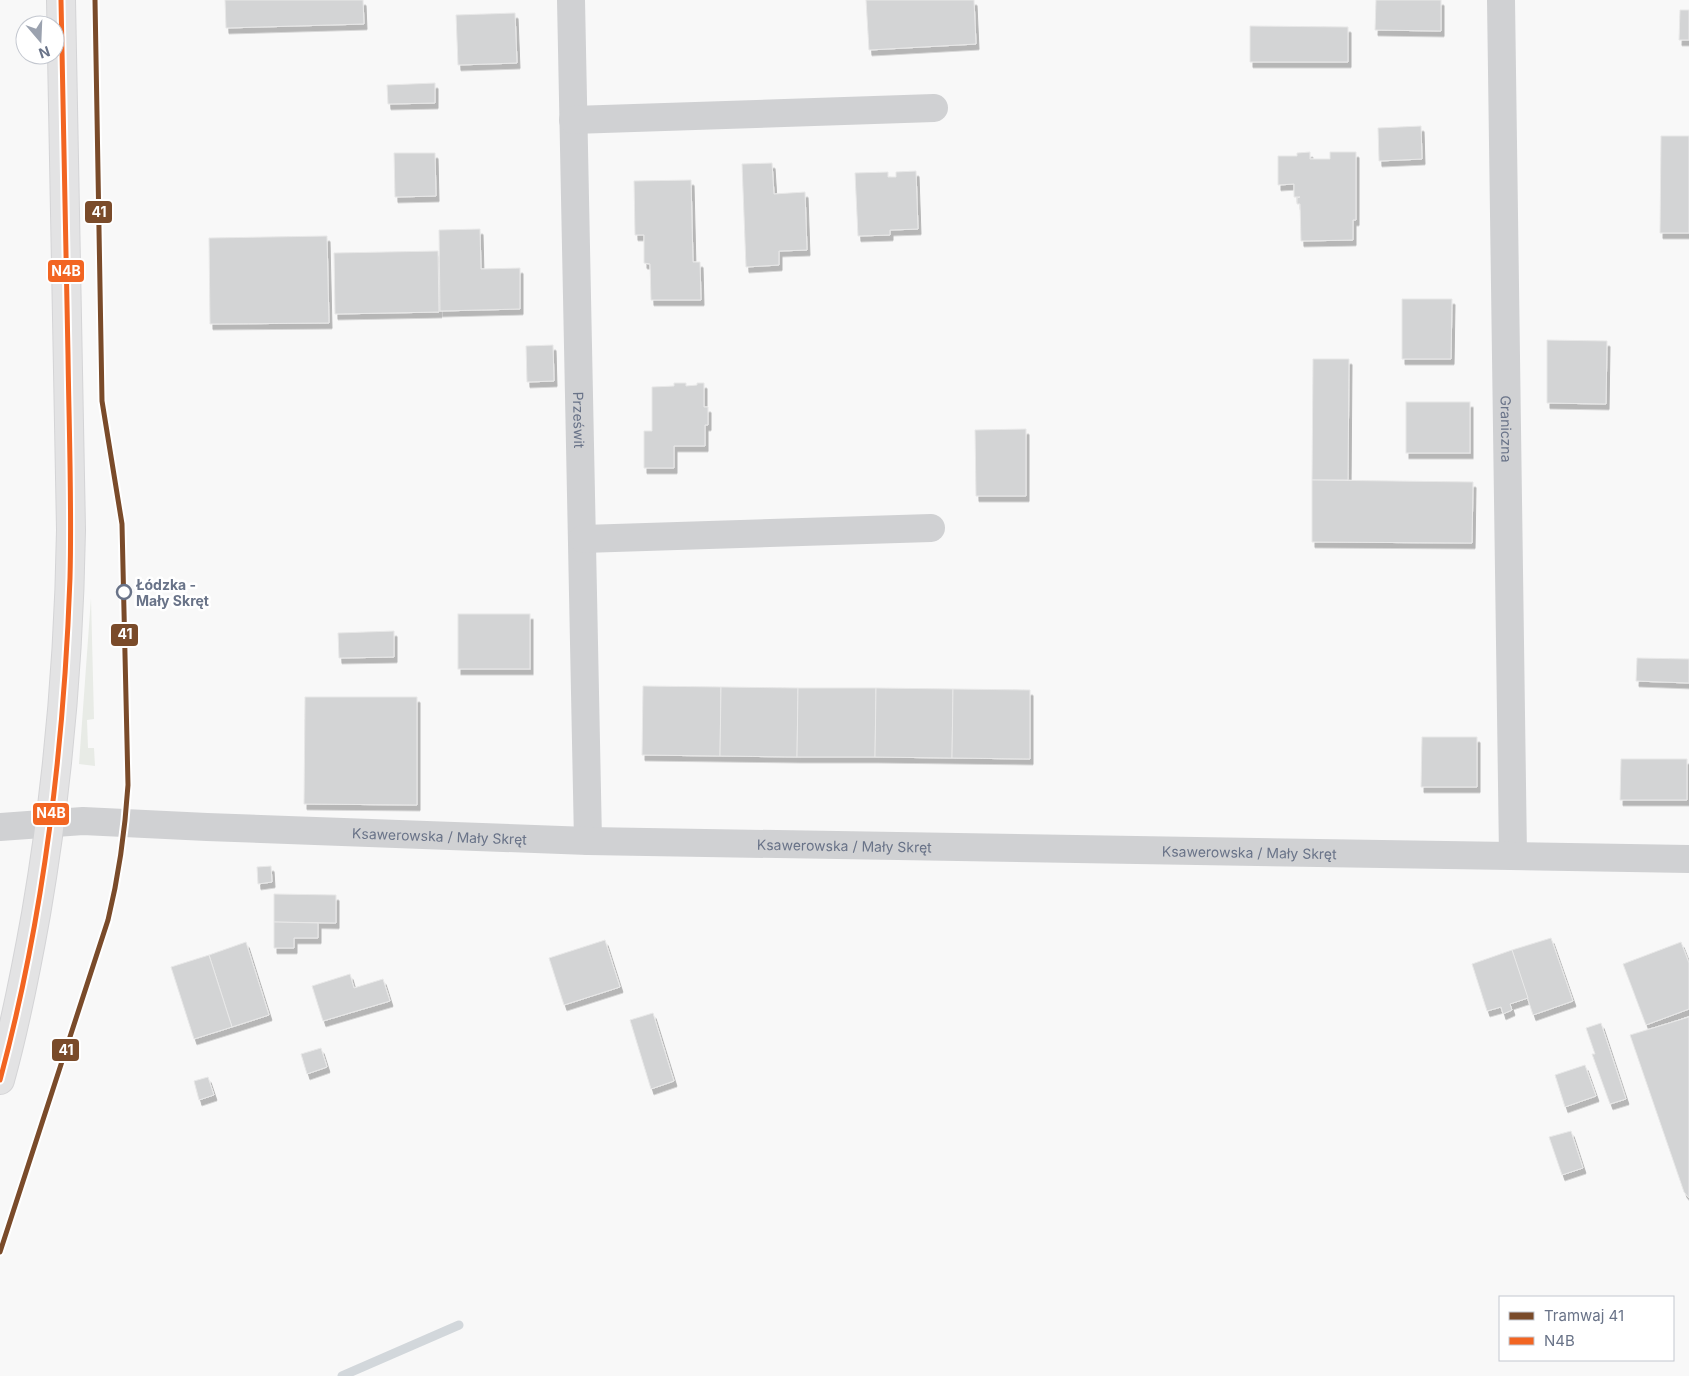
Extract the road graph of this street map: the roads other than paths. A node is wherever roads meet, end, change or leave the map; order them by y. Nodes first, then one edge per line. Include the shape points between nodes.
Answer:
1 (61, 0) edge
2 (571, 0) edge
3 (1501, 0) edge
4 (934, 108) dead end
5 (574, 120) junction
6 (931, 528) dead end
7 (583, 538) junction
8 (50, 823) junction
9 (0, 827) edge
10 (588, 840) junction
11 (1513, 856) junction
12 (1689, 859) edge
13 (0, 1080) edge

1 - 8 main road via 70,559 65,678
2 - 5 street, Prześwit
3 - 11 street, Graniczna
4 - 5 street
5 - 7 street, Prześwit
6 - 7 street
7 - 10 street, Prześwit
8 - 9 street, Ksawerowska / Mały Skręt
8 - 10 street, Ksawerowska / Mały Skręt via 108,821
8 - 13 main road via 31,940
10 - 11 street, Ksawerowska / Mały Skręt
11 - 12 street, Ksawerowska / Mały Skręt

